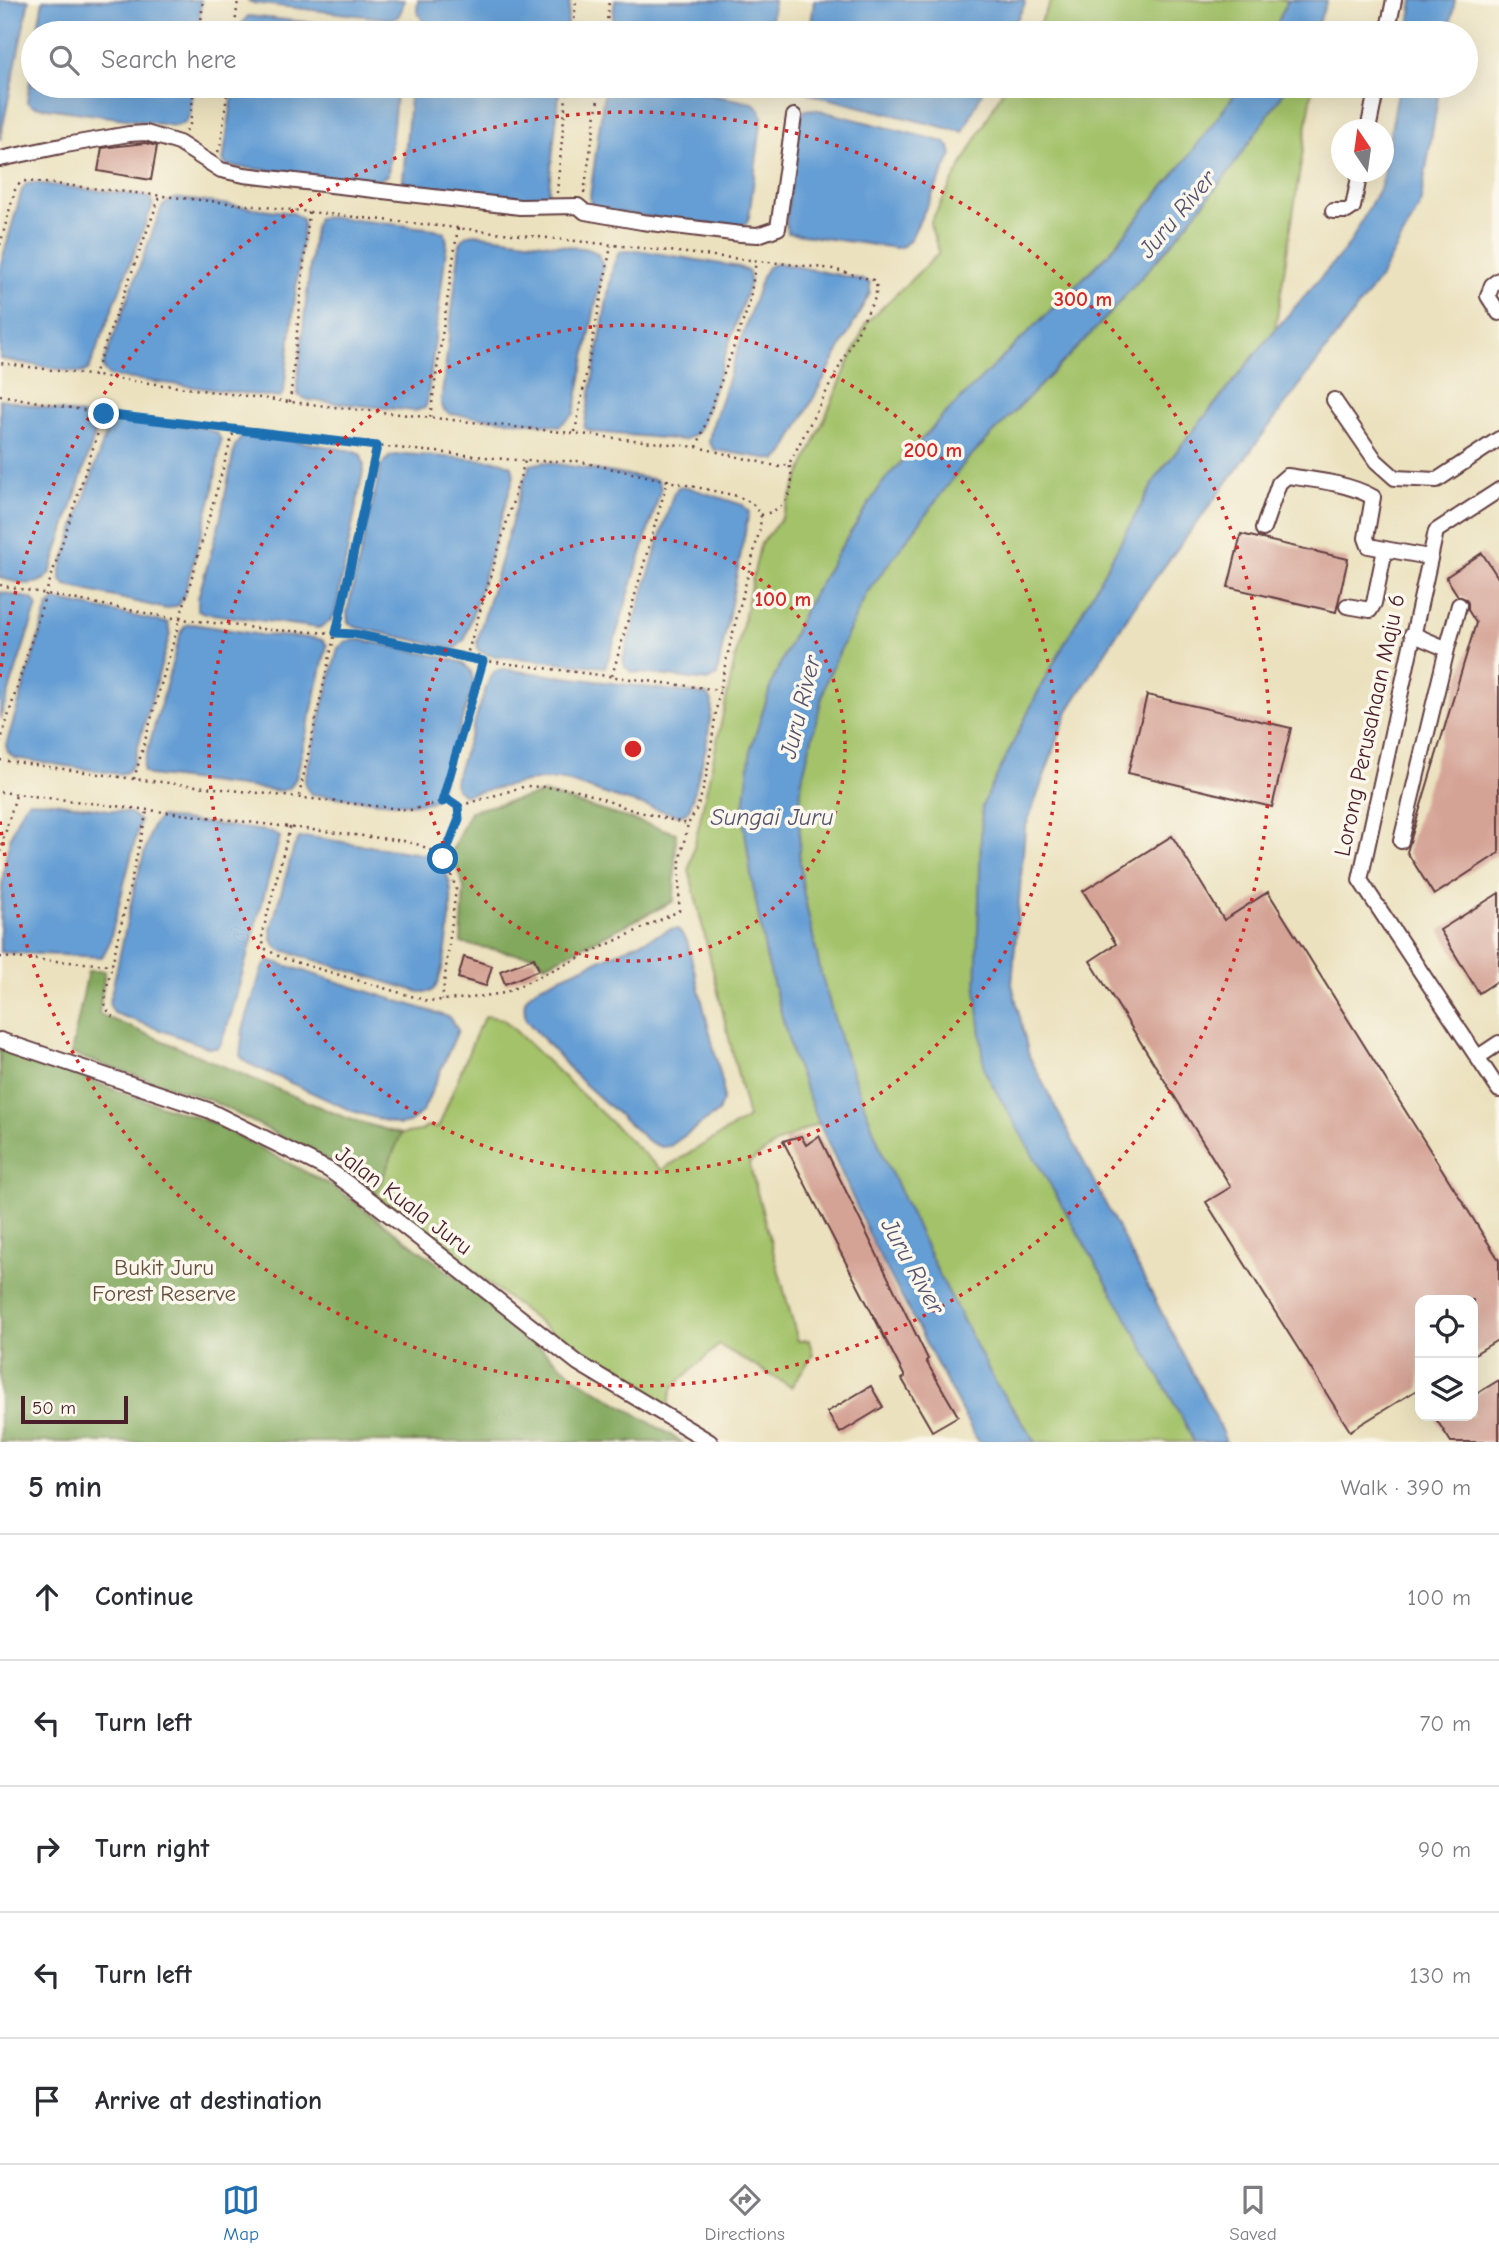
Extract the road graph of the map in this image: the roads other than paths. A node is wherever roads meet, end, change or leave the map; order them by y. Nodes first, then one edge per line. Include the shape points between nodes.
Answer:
1 (1394, 0) edge
2 (1390, 21) edge
3 (1375, 98) edge
4 (794, 116) dead end
5 (1370, 119) edge
6 (0, 159) edge
7 (1358, 182) edge
8 (1333, 211) dead end
9 (1499, 280) edge
10 (1499, 313) edge
11 (1334, 400) dead end
12 (1499, 439) edge
13 (1499, 490) edge
14 (1263, 529) dead end
15 (1390, 550) junction
16 (1429, 557) junction
17 (1459, 605) dead end
18 (1347, 606) dead end
19 (1412, 635) junction
20 (1447, 649) junction
21 (1401, 841) dead end
22 (0, 1040) edge
23 (1499, 1043) edge
24 (1478, 1057) junction
25 (1499, 1090) edge
26 (710, 1442) edge

1 - 2 street
3 - 5 street
4 - 6 street via 778,228 758,234 642,222 585,212 578,206 520,207 244,175 222,170 179,143 146,133
7 - 8 street via 1353,207
9 - 10 street via 1488,296
11 - 12 street via 1376,461 1395,478 1437,480
13 - 16 street, Lorong Perusahaan Maju 6 via 1436,531
14 - 15 street via 1279,483 1287,476 1373,497 1366,538 1369,546
15 - 16 street
15 - 18 street via 1384,554 1370,610
16 - 19 street, Lorong Perusahaan Maju 6
17 - 20 street
19 - 20 street
19 - 24 street, Lorong Perusahaan Maju 6 via 1360,880
20 - 21 street
22 - 26 street, Jalan Kuala Juru via 208,1110 329,1170 578,1363
23 - 24 street
24 - 25 street, Lorong Perusahaan Maju 6

